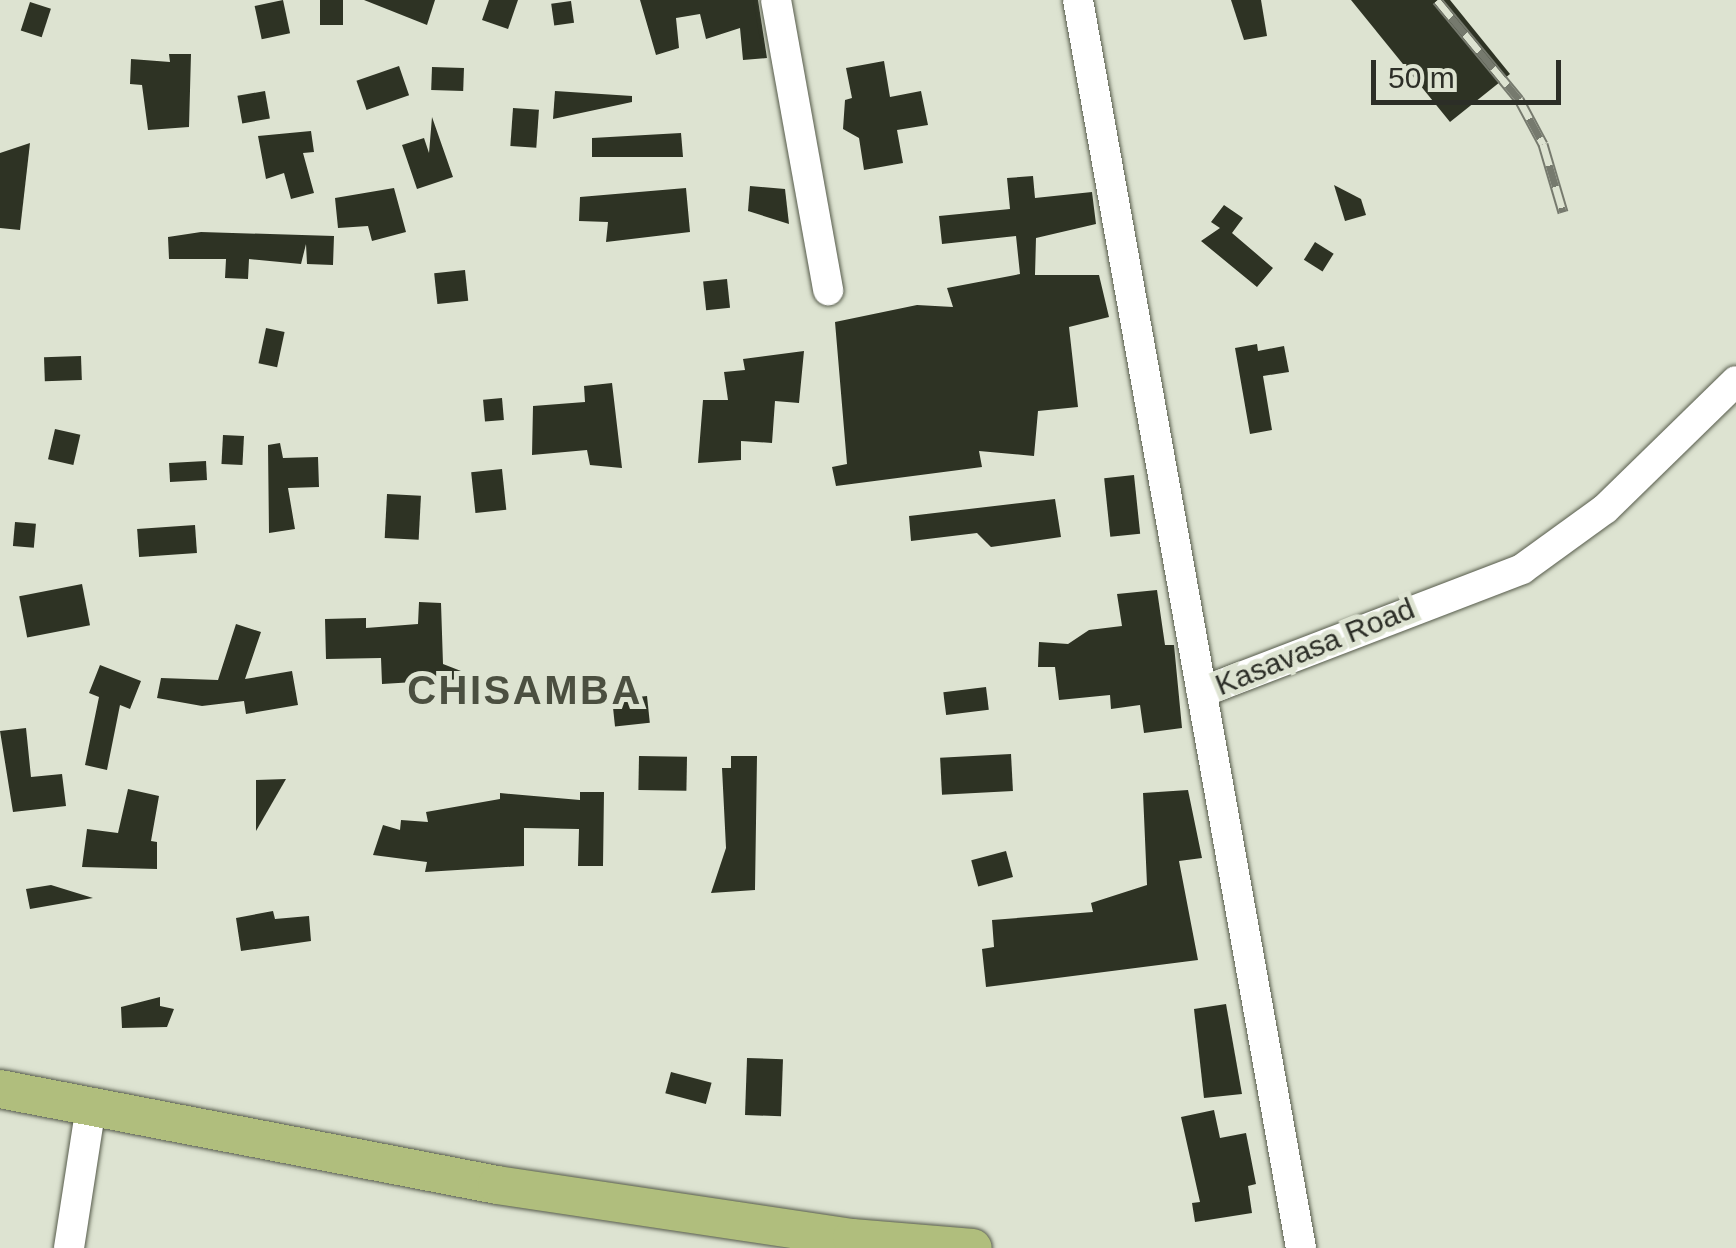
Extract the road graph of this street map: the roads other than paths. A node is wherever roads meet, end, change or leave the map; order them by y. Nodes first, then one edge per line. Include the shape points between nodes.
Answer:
1 (776, 0) edge
2 (1078, 0) edge
3 (828, 290) dead end
4 (1736, 381) edge
5 (1202, 692) junction
6 (0, 1089) edge
7 (91, 1106) junction
8 (69, 1248) edge
9 (973, 1248) edge
10 (1301, 1248) edge

1 - 3 street
2 - 5 street
4 - 5 street, Kasavasa Road via 1605,510 1522,569
5 - 10 street, Kasavasa Road
6 - 7 main road
7 - 8 street
7 - 9 main road via 497,1185 852,1238

